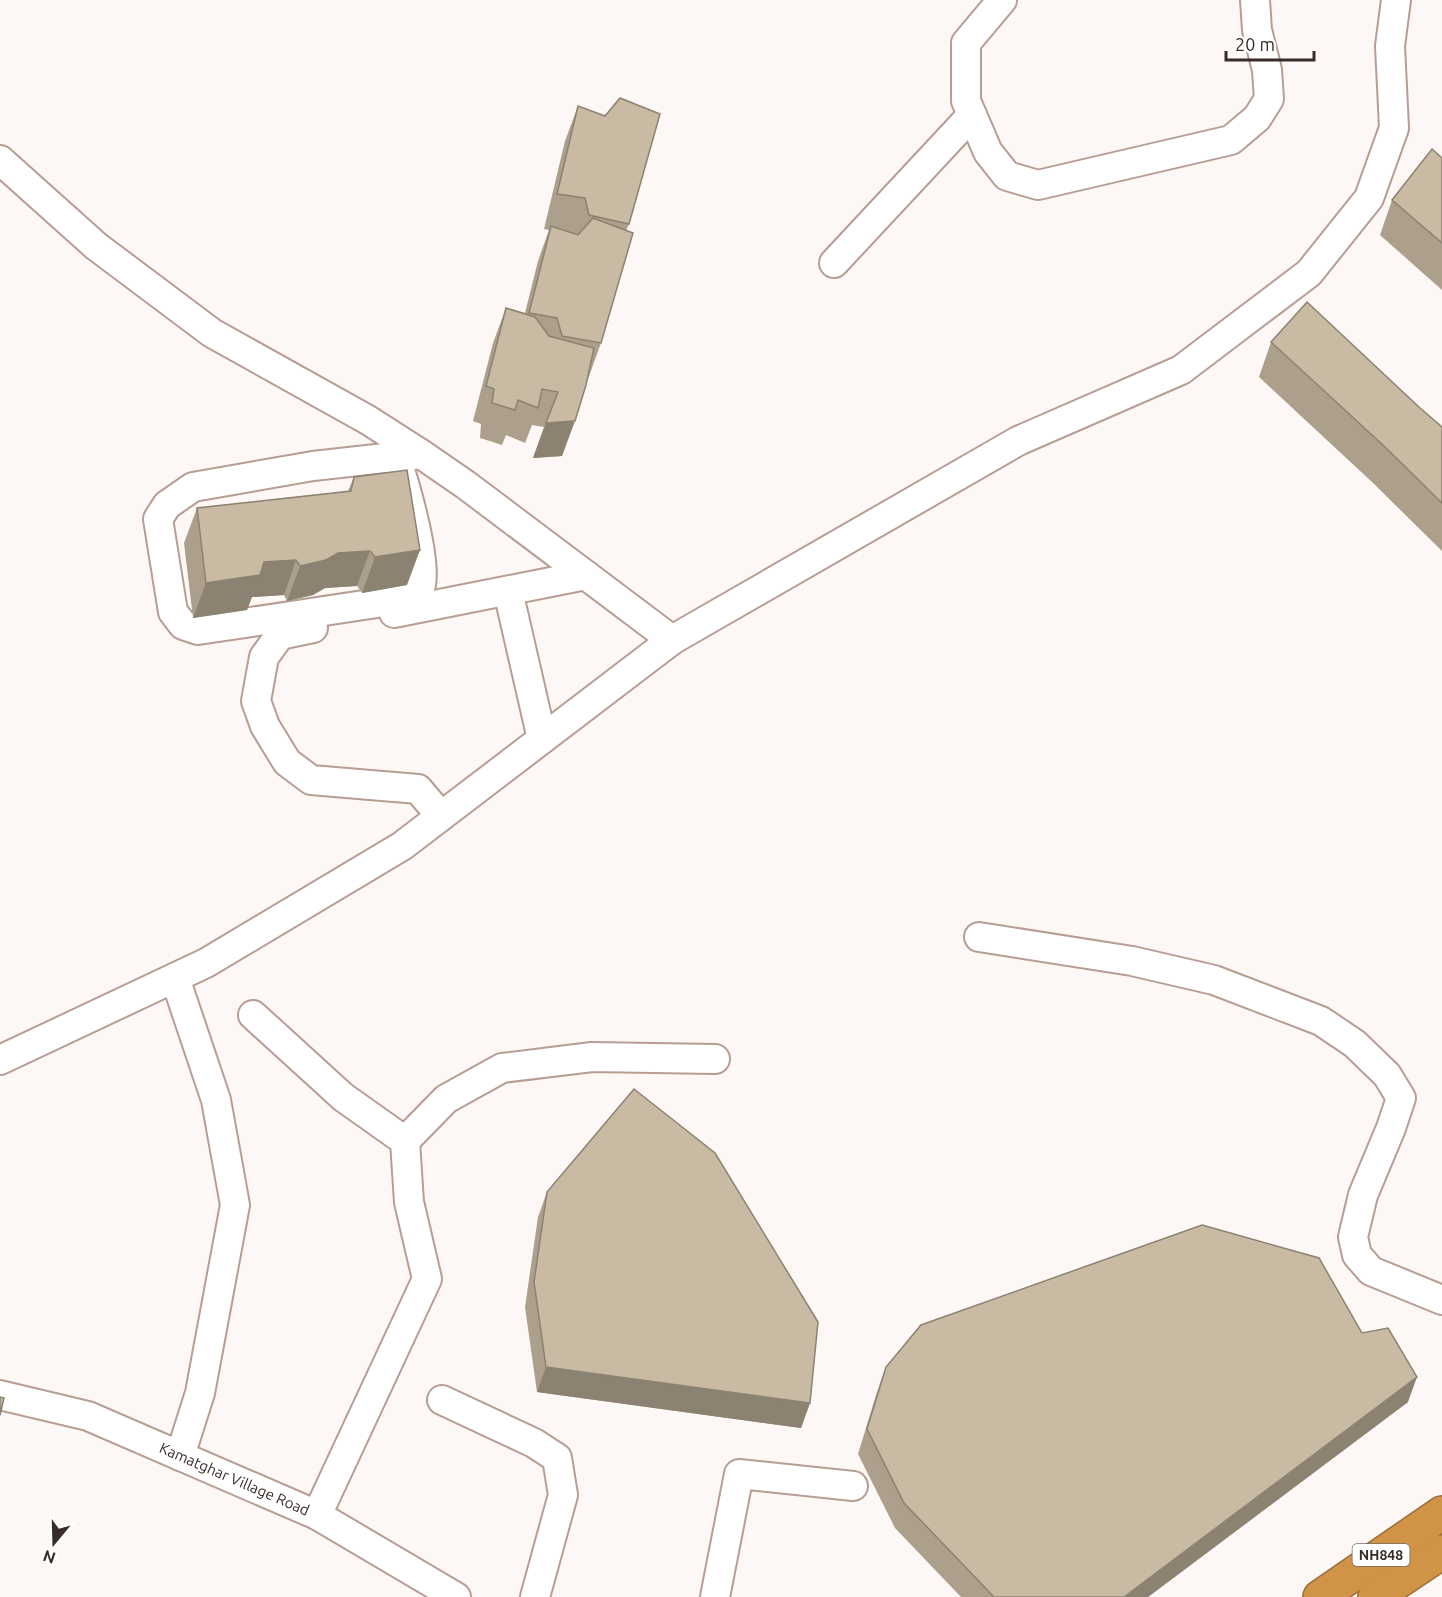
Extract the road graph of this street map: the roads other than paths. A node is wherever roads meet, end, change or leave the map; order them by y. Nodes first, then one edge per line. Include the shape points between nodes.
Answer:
1 (1002, 0) edge
2 (1255, 0) edge
3 (1396, 0) edge
4 (972, 115) junction
5 (0, 160) edge
6 (834, 263) dead end
7 (409, 455) junction
8 (586, 575) junction
9 (508, 591) junction
10 (672, 640) junction
11 (542, 739) junction
12 (441, 816) junction
13 (979, 937) dead end
14 (175, 978) junction
15 (253, 1015) dead end
16 (715, 1059) dead end
17 (0, 1060) edge
18 (405, 1141) junction
19 (1442, 1300) edge
20 (0, 1395) edge
21 (442, 1400) dead end
22 (180, 1456) junction
23 (853, 1486) dead end
24 (1442, 1513) edge
25 (317, 1515) junction
26 (1442, 1552) edge
27 (417, 1587) edge
28 (456, 1597) edge
29 (535, 1597) edge
30 (715, 1597) edge
31 (1320, 1597) edge
32 (1375, 1597) edge

1 - 4 street via 966,43 966,101
2 - 4 street via 1269,99 1257,118 1231,140 1038,186 1007,176 988,152
3 - 10 street via 1390,46 1394,128 1369,198 1309,273 1181,370 1018,441
4 - 6 street
5 - 7 street via 96,246 212,333 368,420
7 - 7 street via 313,466 193,487 167,505 158,519 173,612 183,625 198,630 410,598 420,589 422,570 410,503
7 - 8 street via 466,485
8 - 9 street
8 - 10 street
9 - 11 street
9 - 12 street via 280,635 264,657 256,701 265,726 287,762 311,780 418,789
10 - 11 street
11 - 12 street
12 - 14 street via 402,846
13 - 19 street via 1132,961 1214,980 1320,1021 1355,1044 1387,1075 1401,1098 1362,1195 1353,1237 1357,1255 1371,1270
14 - 17 street
14 - 22 street via 216,1100 235,1205 200,1393
15 - 18 street via 343,1097
16 - 18 street via 592,1057 502,1068 446,1099
18 - 25 street via 409,1202 428,1279
20 - 22 street, Kamatghar Village Road via 88,1416
21 - 29 street via 534,1443 557,1458 563,1495
22 - 25 street, Kamatghar Village Road
23 - 30 street via 739,1474
24 - 31 highway, NH848
25 - 27 street, Kamatghar Village Road
26 - 32 highway, NH848
27 - 28 street, Kamatghar Village Road

